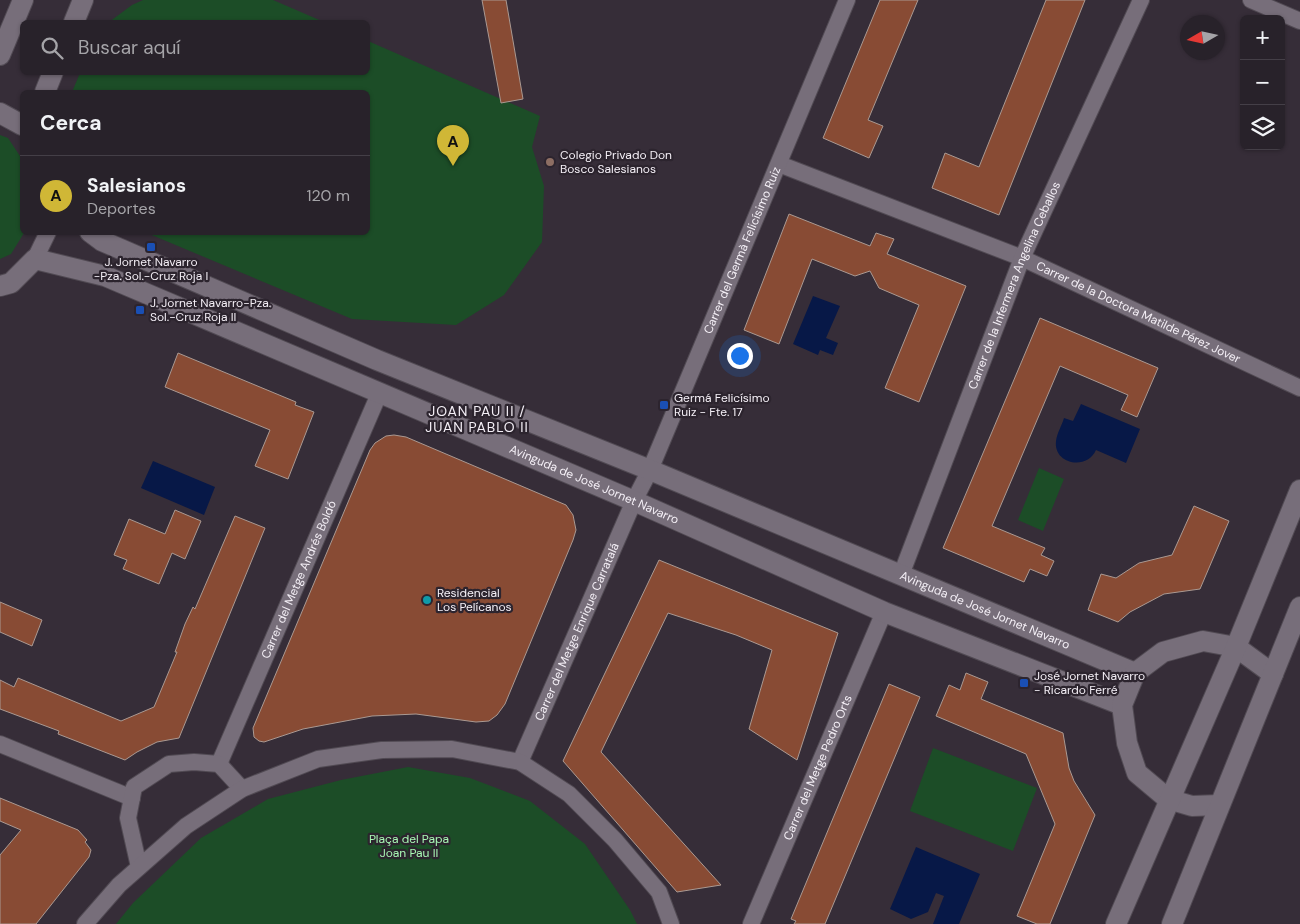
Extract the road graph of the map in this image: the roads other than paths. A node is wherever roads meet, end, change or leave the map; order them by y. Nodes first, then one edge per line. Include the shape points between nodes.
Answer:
1 (23, 0) edge
2 (83, 0) edge
3 (847, 0) edge
4 (1141, 0) edge
5 (1251, 0) edge
6 (75, 20) edge
7 (1300, 21) edge
8 (0, 55) edge
9 (52, 75) edge
10 (46, 90) edge
11 (0, 113) edge
12 (20, 124) edge
13 (779, 164) junction
14 (47, 235) edge
15 (94, 235) edge
16 (1022, 258) junction
17 (35, 259) junction
18 (0, 286) edge
19 (1300, 388) edge
20 (379, 394) junction
21 (650, 470) junction
22 (1300, 490) edge
23 (634, 501) junction
24 (901, 575) junction
25 (1300, 607) edge
26 (884, 612) junction
27 (1236, 647) junction
28 (1135, 672) junction
29 (1273, 674) junction
30 (1122, 705) junction
31 (0, 744) edge
32 (520, 762) junction
33 (218, 764) junction
34 (242, 789) junction
35 (132, 798) junction
36 (1168, 799) junction
37 (1219, 805) junction
38 (139, 867) junction
39 (85, 924) edge
40 (671, 924) edge
41 (751, 924) edge
42 (1116, 924) edge
43 (1172, 924) edge

1 - 8 street
2 - 6 street
3 - 13 street, Carrer del Germà Felicísimo Ruiz
4 - 16 street, Carrer de la Infermera Angelina Ceballos
5 - 7 street
9 - 10 street
11 - 12 street
13 - 16 street, Carrer de la Doctora Matilde Pérez Jover
13 - 21 street, Carrer del Germà Felicísimo Ruiz
14 - 17 street
15 - 21 street, Avinguda de José Jornet Navarro via 377,360
16 - 19 street, Carrer de la Doctora Matilde Pérez Jover
16 - 24 street, Carrer de la Infermera Angelina Ceballos
17 - 18 street via 11,283
17 - 20 street, Avinguda de José Jornet Navarro via 105,276
20 - 23 street, Avinguda de José Jornet Navarro
20 - 33 street, Carrer del Metge Andrés Boldó
21 - 23 street, Carrer del Germà Felicísimo Ruiz
21 - 24 street, Avinguda de José Jornet Navarro
22 - 27 street
23 - 26 street, Avinguda de José Jornet Navarro
23 - 32 street, Carrer del Metge Enrique Carratalá
24 - 28 street, Avinguda de José Jornet Navarro
25 - 29 street
26 - 30 street, Avinguda de José Jornet Navarro
26 - 41 street, Carrer del Metge Pedro Orts
27 - 28 street via 1203,641 1163,652
27 - 29 street
27 - 36 street
28 - 30 street
29 - 37 street
30 - 36 street via 1127,743 1137,773
31 - 35 street
32 - 34 street via 452,749 382,750 318,760
32 - 40 street via 570,794 615,840 659,892
33 - 34 street
33 - 35 street via 169,764 134,787
34 - 38 street via 186,826
35 - 38 street via 128,818
36 - 37 street via 1192,806
36 - 42 street
37 - 43 street
38 - 39 street

